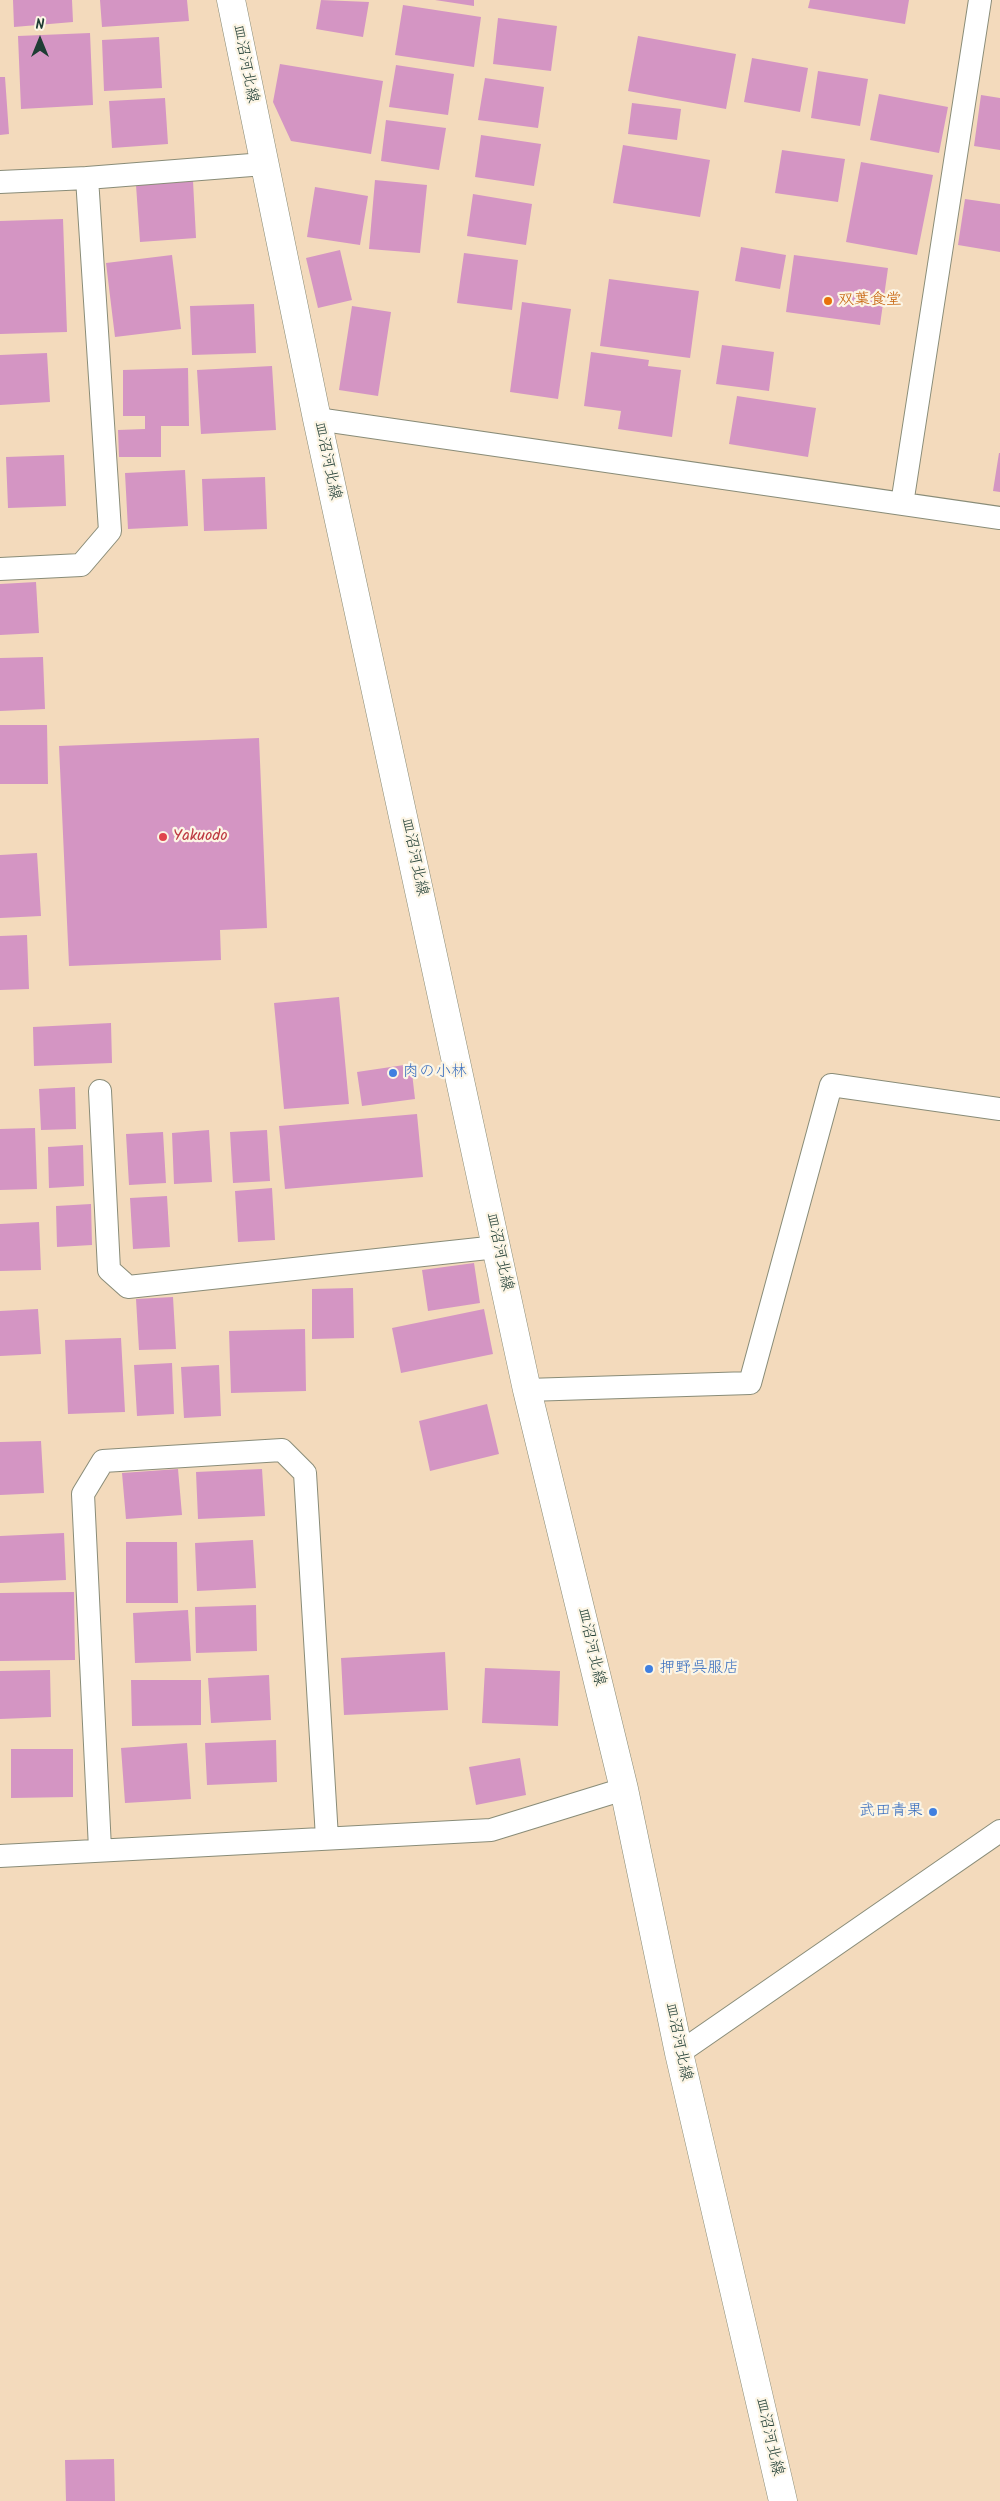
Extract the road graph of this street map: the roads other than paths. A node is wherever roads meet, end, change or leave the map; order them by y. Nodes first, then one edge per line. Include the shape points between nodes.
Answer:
1 (231, 0) edge
2 (980, 0) edge
3 (264, 164) junction
4 (87, 178) junction
5 (0, 182) edge
6 (317, 419) junction
7 (902, 504) junction
8 (1000, 518) edge
9 (0, 569) edge
10 (100, 1091) dead end
11 (1000, 1109) edge
12 (498, 1247) junction
13 (527, 1390) junction
14 (624, 1789) junction
15 (1000, 1831) edge
16 (327, 1838) junction
17 (100, 1849) junction
18 (0, 1856) edge
19 (679, 2053) junction
20 (782, 2501) edge

1 - 3 main road, 皿沼河北線
2 - 7 lane
3 - 4 lane
3 - 6 main road, 皿沼河北線
4 - 5 lane
4 - 9 lane via 110,531 82,565
6 - 7 lane
6 - 12 main road, 皿沼河北線
7 - 8 lane
10 - 12 lane via 109,1270 128,1287
11 - 13 lane via 831,1085 750,1383
12 - 13 main road, 皿沼河北線
13 - 14 main road, 皿沼河北線
14 - 16 lane via 491,1830
14 - 19 main road, 皿沼河北線
15 - 19 lane
16 - 17 lane
16 - 17 lane via 305,1473 282,1450 103,1461 83,1494
17 - 18 lane
19 - 20 main road, 皿沼河北線

